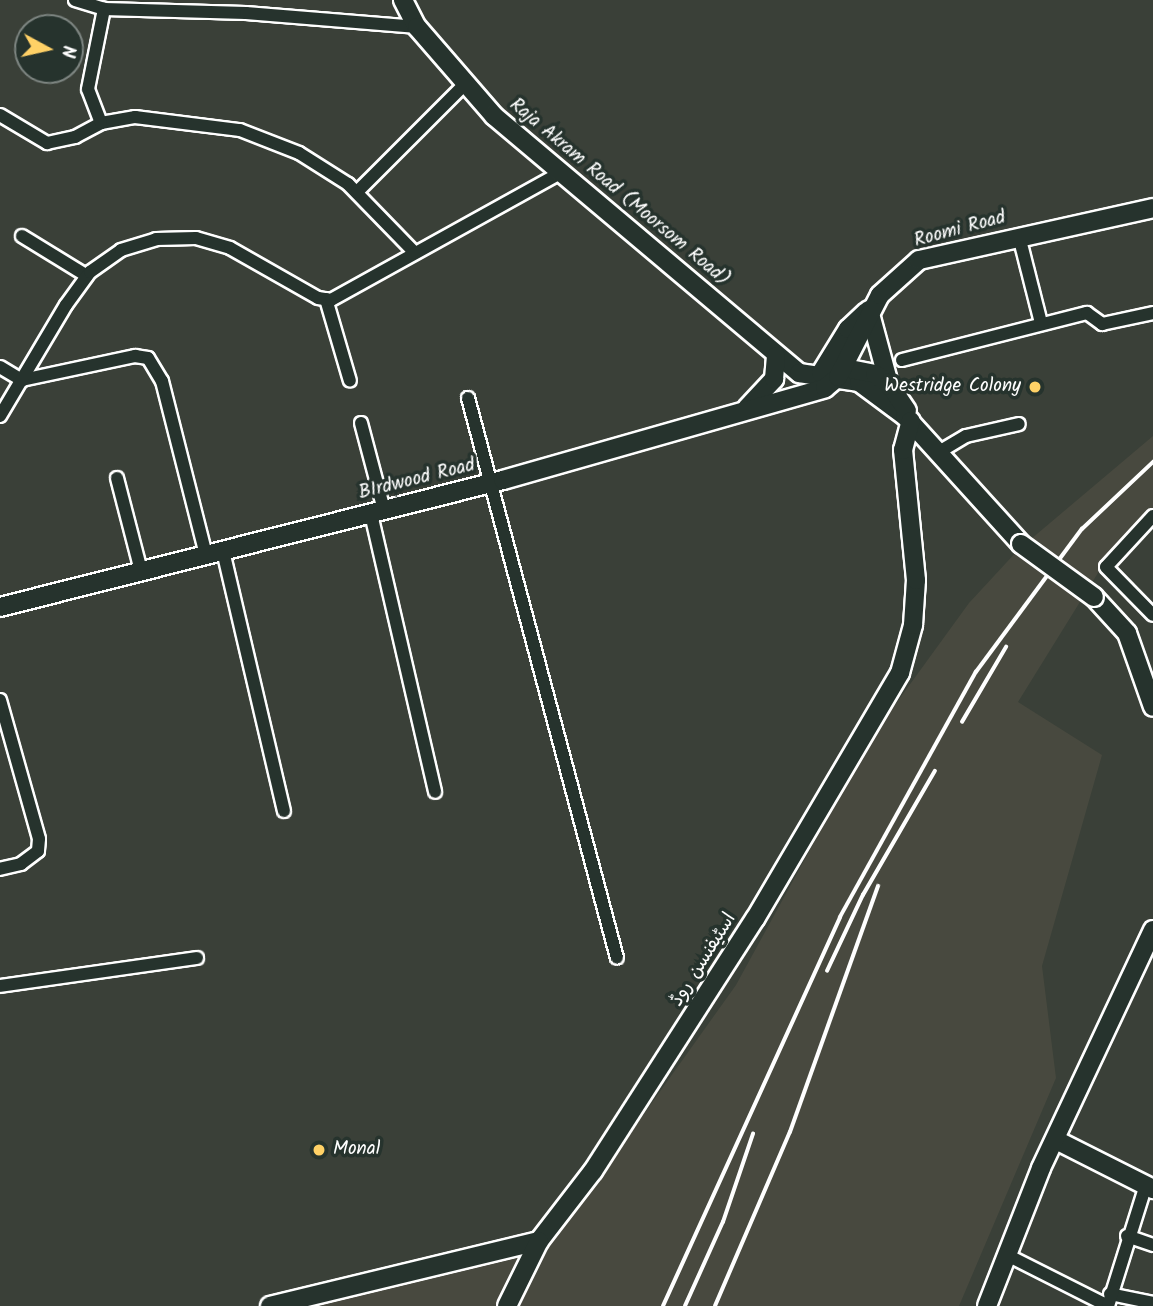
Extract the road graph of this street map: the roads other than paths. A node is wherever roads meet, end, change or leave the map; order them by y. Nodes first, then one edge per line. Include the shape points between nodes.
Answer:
1 (75, 0) edge
2 (260, 0) edge
3 (403, 0) edge
4 (89, 2) edge
5 (104, 9) junction
6 (253, 14) junction
7 (417, 27) junction
8 (464, 85) junction
9 (0, 115) edge
10 (100, 123) junction
11 (560, 173) junction
12 (357, 192) junction
13 (1153, 208) edge
14 (22, 236) dead end
15 (1019, 236) junction
16 (415, 253) junction
17 (87, 276) junction
18 (326, 299) junction
19 (869, 310) junction
20 (1153, 313) edge
21 (1041, 323) junction
22 (760, 337) junction
23 (776, 356) junction
24 (902, 360) dead end
25 (0, 368) edge
26 (828, 375) junction
27 (22, 380) junction
28 (350, 381) dead end
29 (889, 384) junction
30 (468, 398) dead end
31 (740, 413) junction
32 (0, 416) edge
33 (911, 421) junction
34 (361, 423) dead end
35 (1019, 424) dead end
36 (939, 452) junction
37 (117, 478) dead end
38 (490, 484) junction
39 (377, 512) junction
40 (1153, 516) edge
41 (214, 553) junction
42 (141, 571) junction
43 (0, 607) edge
44 (1153, 615) edge
45 (0, 701) edge
46 (1153, 707) edge
47 (435, 793) dead end
48 (284, 811) dead end
49 (0, 869) edge
50 (1153, 930) edge
51 (197, 958) dead end
52 (617, 958) dead end
53 (0, 986) edge
54 (1056, 1140) junction
55 (1149, 1187) edge
56 (1127, 1236) junction
57 (539, 1241) junction
58 (1153, 1245) edge
59 (1007, 1255) junction
60 (1109, 1302) edge
61 (1153, 1303) edge
62 (270, 1306) edge
63 (507, 1306) edge
64 (987, 1306) edge

1 - 4 street
2 - 6 street
3 - 7 street, Raja Akram Road (Moorsom Road)
4 - 5 street
5 - 6 street
5 - 10 street via 88,89
6 - 7 street
7 - 8 street, Raja Akram Road (Moorsom Road)
8 - 11 street, Raja Akram Road (Moorsom Road)
8 - 12 street
9 - 10 street via 47,143 75,137
10 - 12 street via 135,117 240,130 299,153
11 - 16 street
11 - 22 street, Raja Akram Road (Moorsom Road)
12 - 16 street
13 - 15 street, Roomi Road
14 - 17 street
15 - 19 street, Roomi Road via 924,258 892,280
15 - 21 street
16 - 18 street
17 - 18 street via 121,250 156,239 196,238 230,248
17 - 27 street
18 - 28 street
19 - 26 street, Roomi Road
19 - 29 street
20 - 21 street via 1102,324 1087,313
21 - 24 street
22 - 23 street, Raja Akram Road (Moorsom Road)
22 - 26 street via 777,342
23 - 26 street, Raja Akram Road (Moorsom Road) via 799,373
23 - 31 street via 774,379
25 - 27 street
26 - 29 street via 875,374
26 - 31 street, BIrdwood Road
26 - 33 street via 870,387
27 - 32 street
27 - 41 street via 135,356 148,358 162,381
29 - 33 street
30 - 38 street
31 - 38 street, BIrdwood Road
33 - 36 street
33 - 57 street, اسٹیفنسن روڈ via 903,450 916,580 913,625 900,673 663,1067
34 - 39 street
35 - 36 street via 965,436
36 - 46 street, bridge via 1021,544 1094,597 1127,633
37 - 42 street
38 - 39 street, BIrdwood Road
38 - 52 street
39 - 41 street, BIrdwood Road
39 - 47 street
40 - 44 street via 1106,567
41 - 42 street, BIrdwood Road
41 - 48 street
42 - 43 street, BIrdwood Road
45 - 49 street via 39,839 38,851 21,864
50 - 54 street
51 - 53 street
54 - 55 street
54 - 59 street
55 - 56 street
56 - 58 street
56 - 60 street
57 - 62 street
57 - 63 street, اسٹیفنسن روڈ
59 - 60 street
59 - 64 street
60 - 61 street

